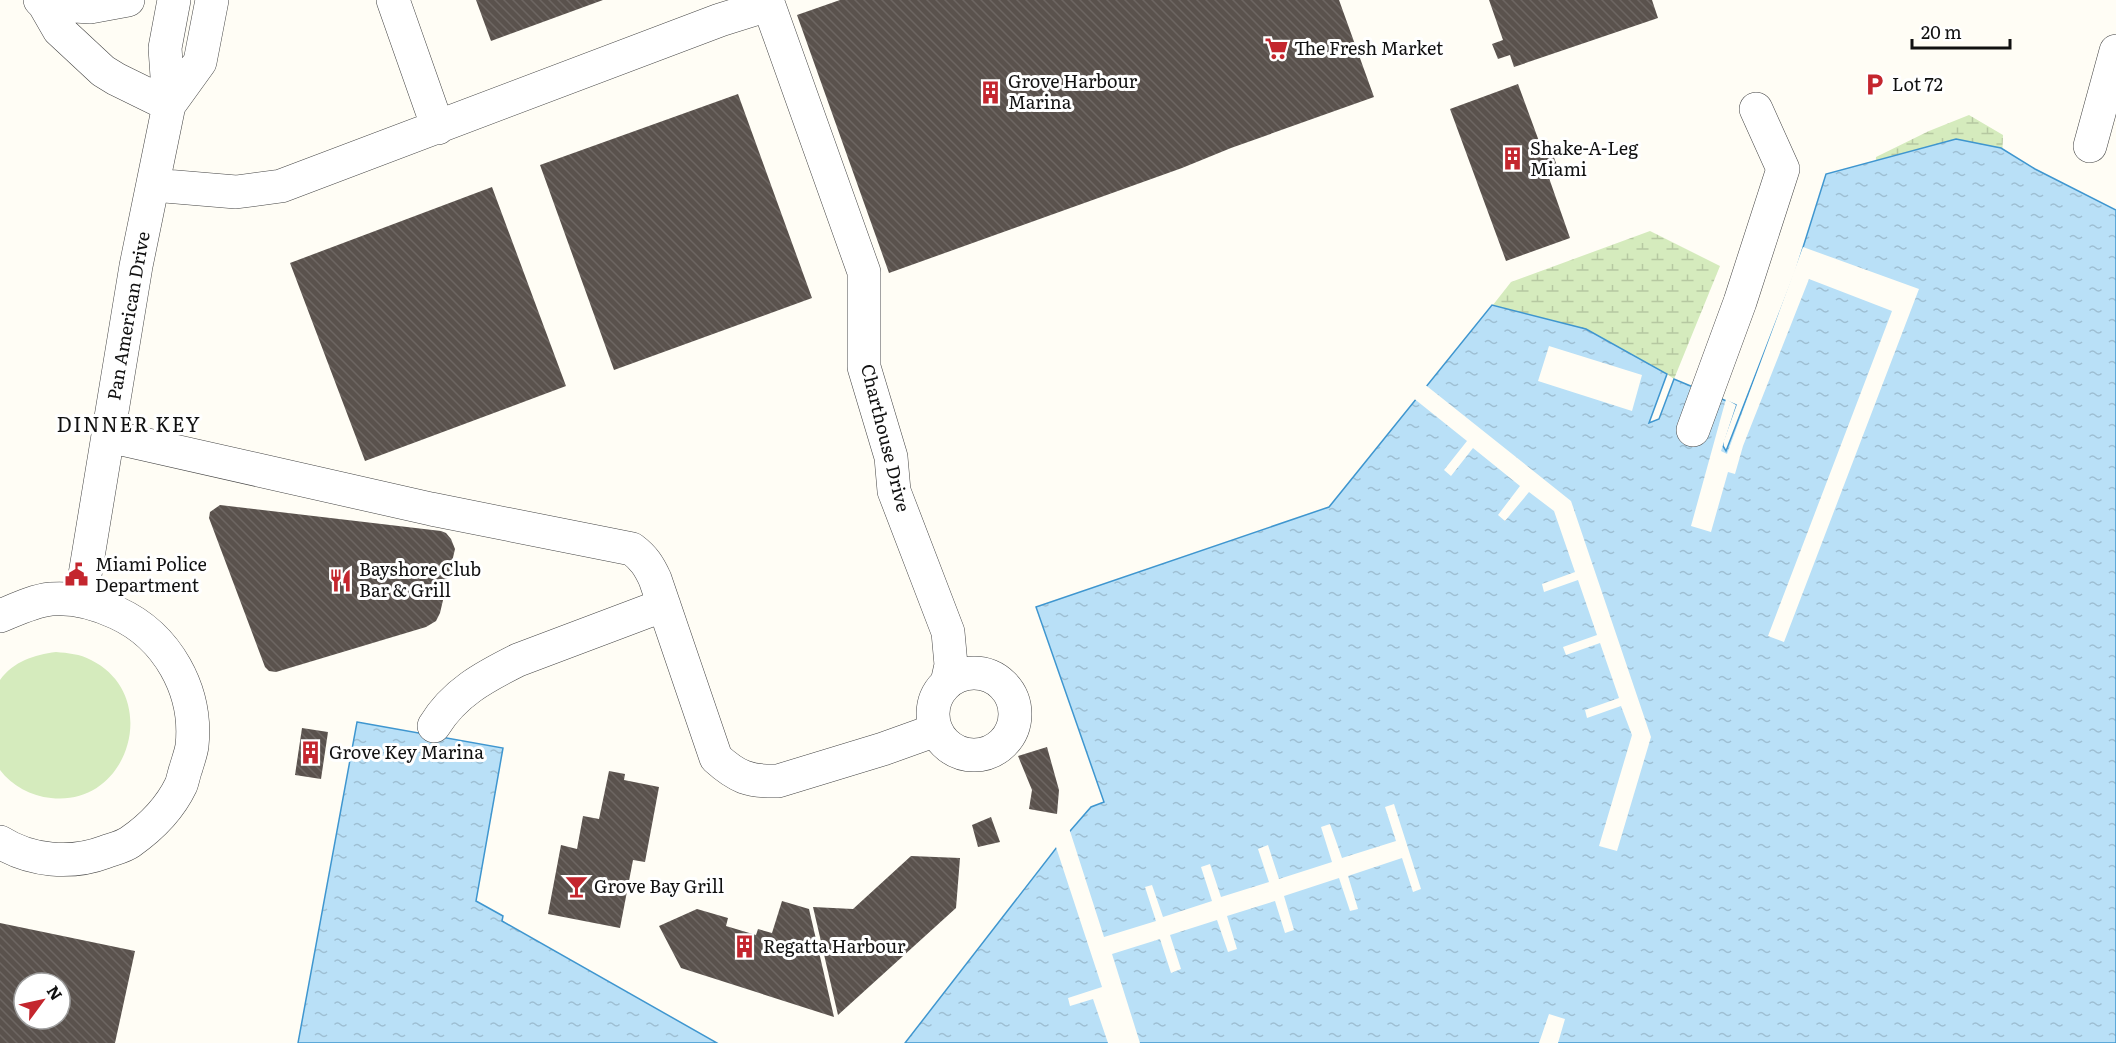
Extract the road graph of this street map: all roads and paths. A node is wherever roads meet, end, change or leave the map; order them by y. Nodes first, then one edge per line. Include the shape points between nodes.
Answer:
1 (128, 0) edge
2 (174, 0) edge
3 (212, 0) edge
4 (393, 0) edge
5 (42, 2) edge
6 (768, 3) edge
7 (2116, 51) edge
8 (169, 105) junction
9 (1756, 109) dead end
10 (438, 128) junction
11 (2101, 130) edge
12 (153, 185) junction
13 (1693, 429) dead end
14 (108, 436) junction
15 (81, 599) junction
16 (664, 605) junction
17 (0, 616) edge
18 (948, 632) junction
19 (989, 676) junction
20 (947, 683) junction
21 (434, 726) dead end
22 (936, 730) junction
23 (0, 842) edge

1 - 5 street via 90,7
2 - 8 street, Pan American Drive via 165,48
3 - 8 street, Pan American Drive via 200,62
4 - 10 street
5 - 8 street via 59,30 103,71
6 - 10 street
6 - 18 street, Charthouse Drive via 864,272 864,367 891,457 894,491
7 - 11 street
8 - 12 street, Pan American Drive
9 - 13 street via 1783,169
10 - 12 street via 281,186 236,192
12 - 14 street, Pan American Drive
14 - 15 street, Pan American Drive
14 - 16 street via 431,509 632,549 648,565
15 - 17 street via 29,603
15 - 23 street via 134,620 161,644 180,673 191,707 192,746 181,785 159,818 129,843 92,857 52,860
16 - 21 street via 496,671 457,696
16 - 22 street via 716,758 743,778 778,781
18 - 19 street, Charthouse Drive
18 - 20 street, Charthouse Drive via 951,665
19 - 20 street via 964,674
19 - 22 street via 1009,692 1014,705 1015,719 1003,745 991,753 962,754
20 - 22 street via 936,698

